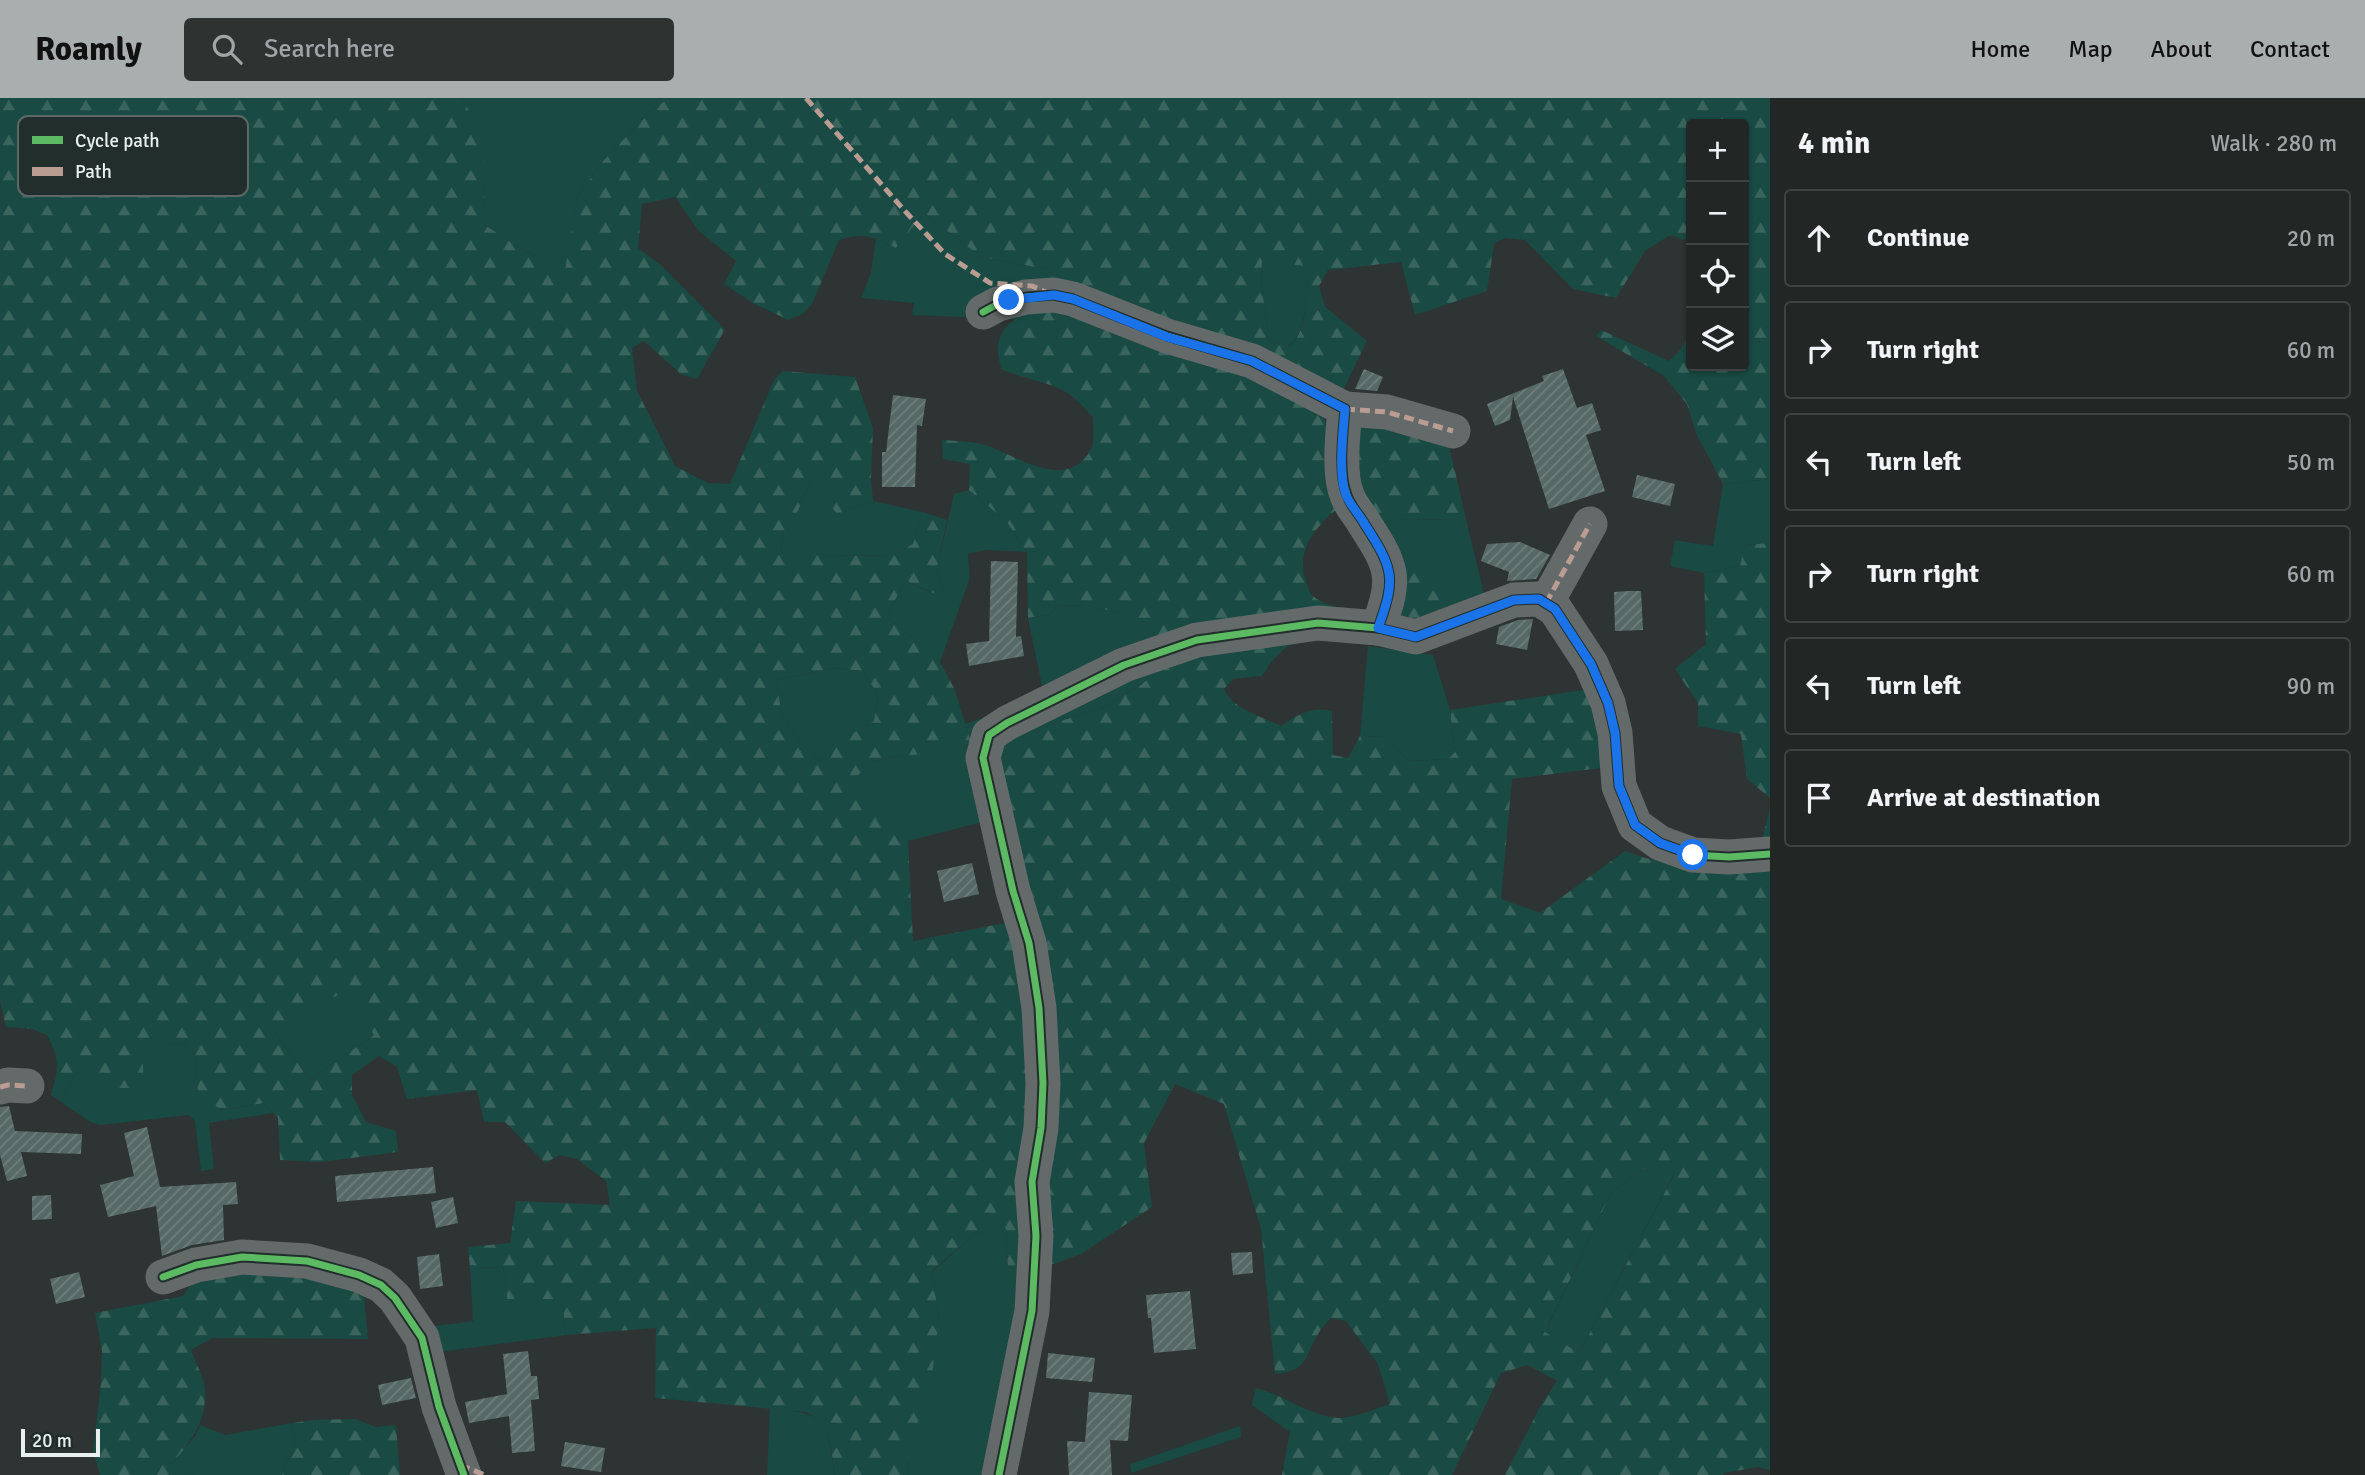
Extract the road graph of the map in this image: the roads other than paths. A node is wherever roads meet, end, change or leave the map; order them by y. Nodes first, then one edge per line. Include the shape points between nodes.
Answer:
1 (983, 312) dead end
2 (1345, 409) junction
3 (1453, 430) dead end
4 (1590, 524) dead end
5 (1546, 603) junction
6 (1378, 628) junction
7 (1770, 854) edge
8 (163, 1277) dead end
9 (470, 1472) edge
10 (999, 1475) edge

1 - 2 street via 1026,297 1073,299 1167,337 1252,361
2 - 3 street via 1387,412
2 - 6 street via 1342,460 1346,494 1390,573 1389,598
4 - 5 street
5 - 6 street via 1514,600 1416,637
5 - 7 street via 1555,609 1591,664 1608,703 1619,786 1635,825 1660,843 1693,855
6 - 10 street via 1318,623 1198,640 1124,665 989,735 983,758 1029,943 1043,1083 1032,1182 1036,1236 1032,1311
8 - 9 street via 196,1265 242,1257 307,1261 381,1285 422,1338 439,1407

